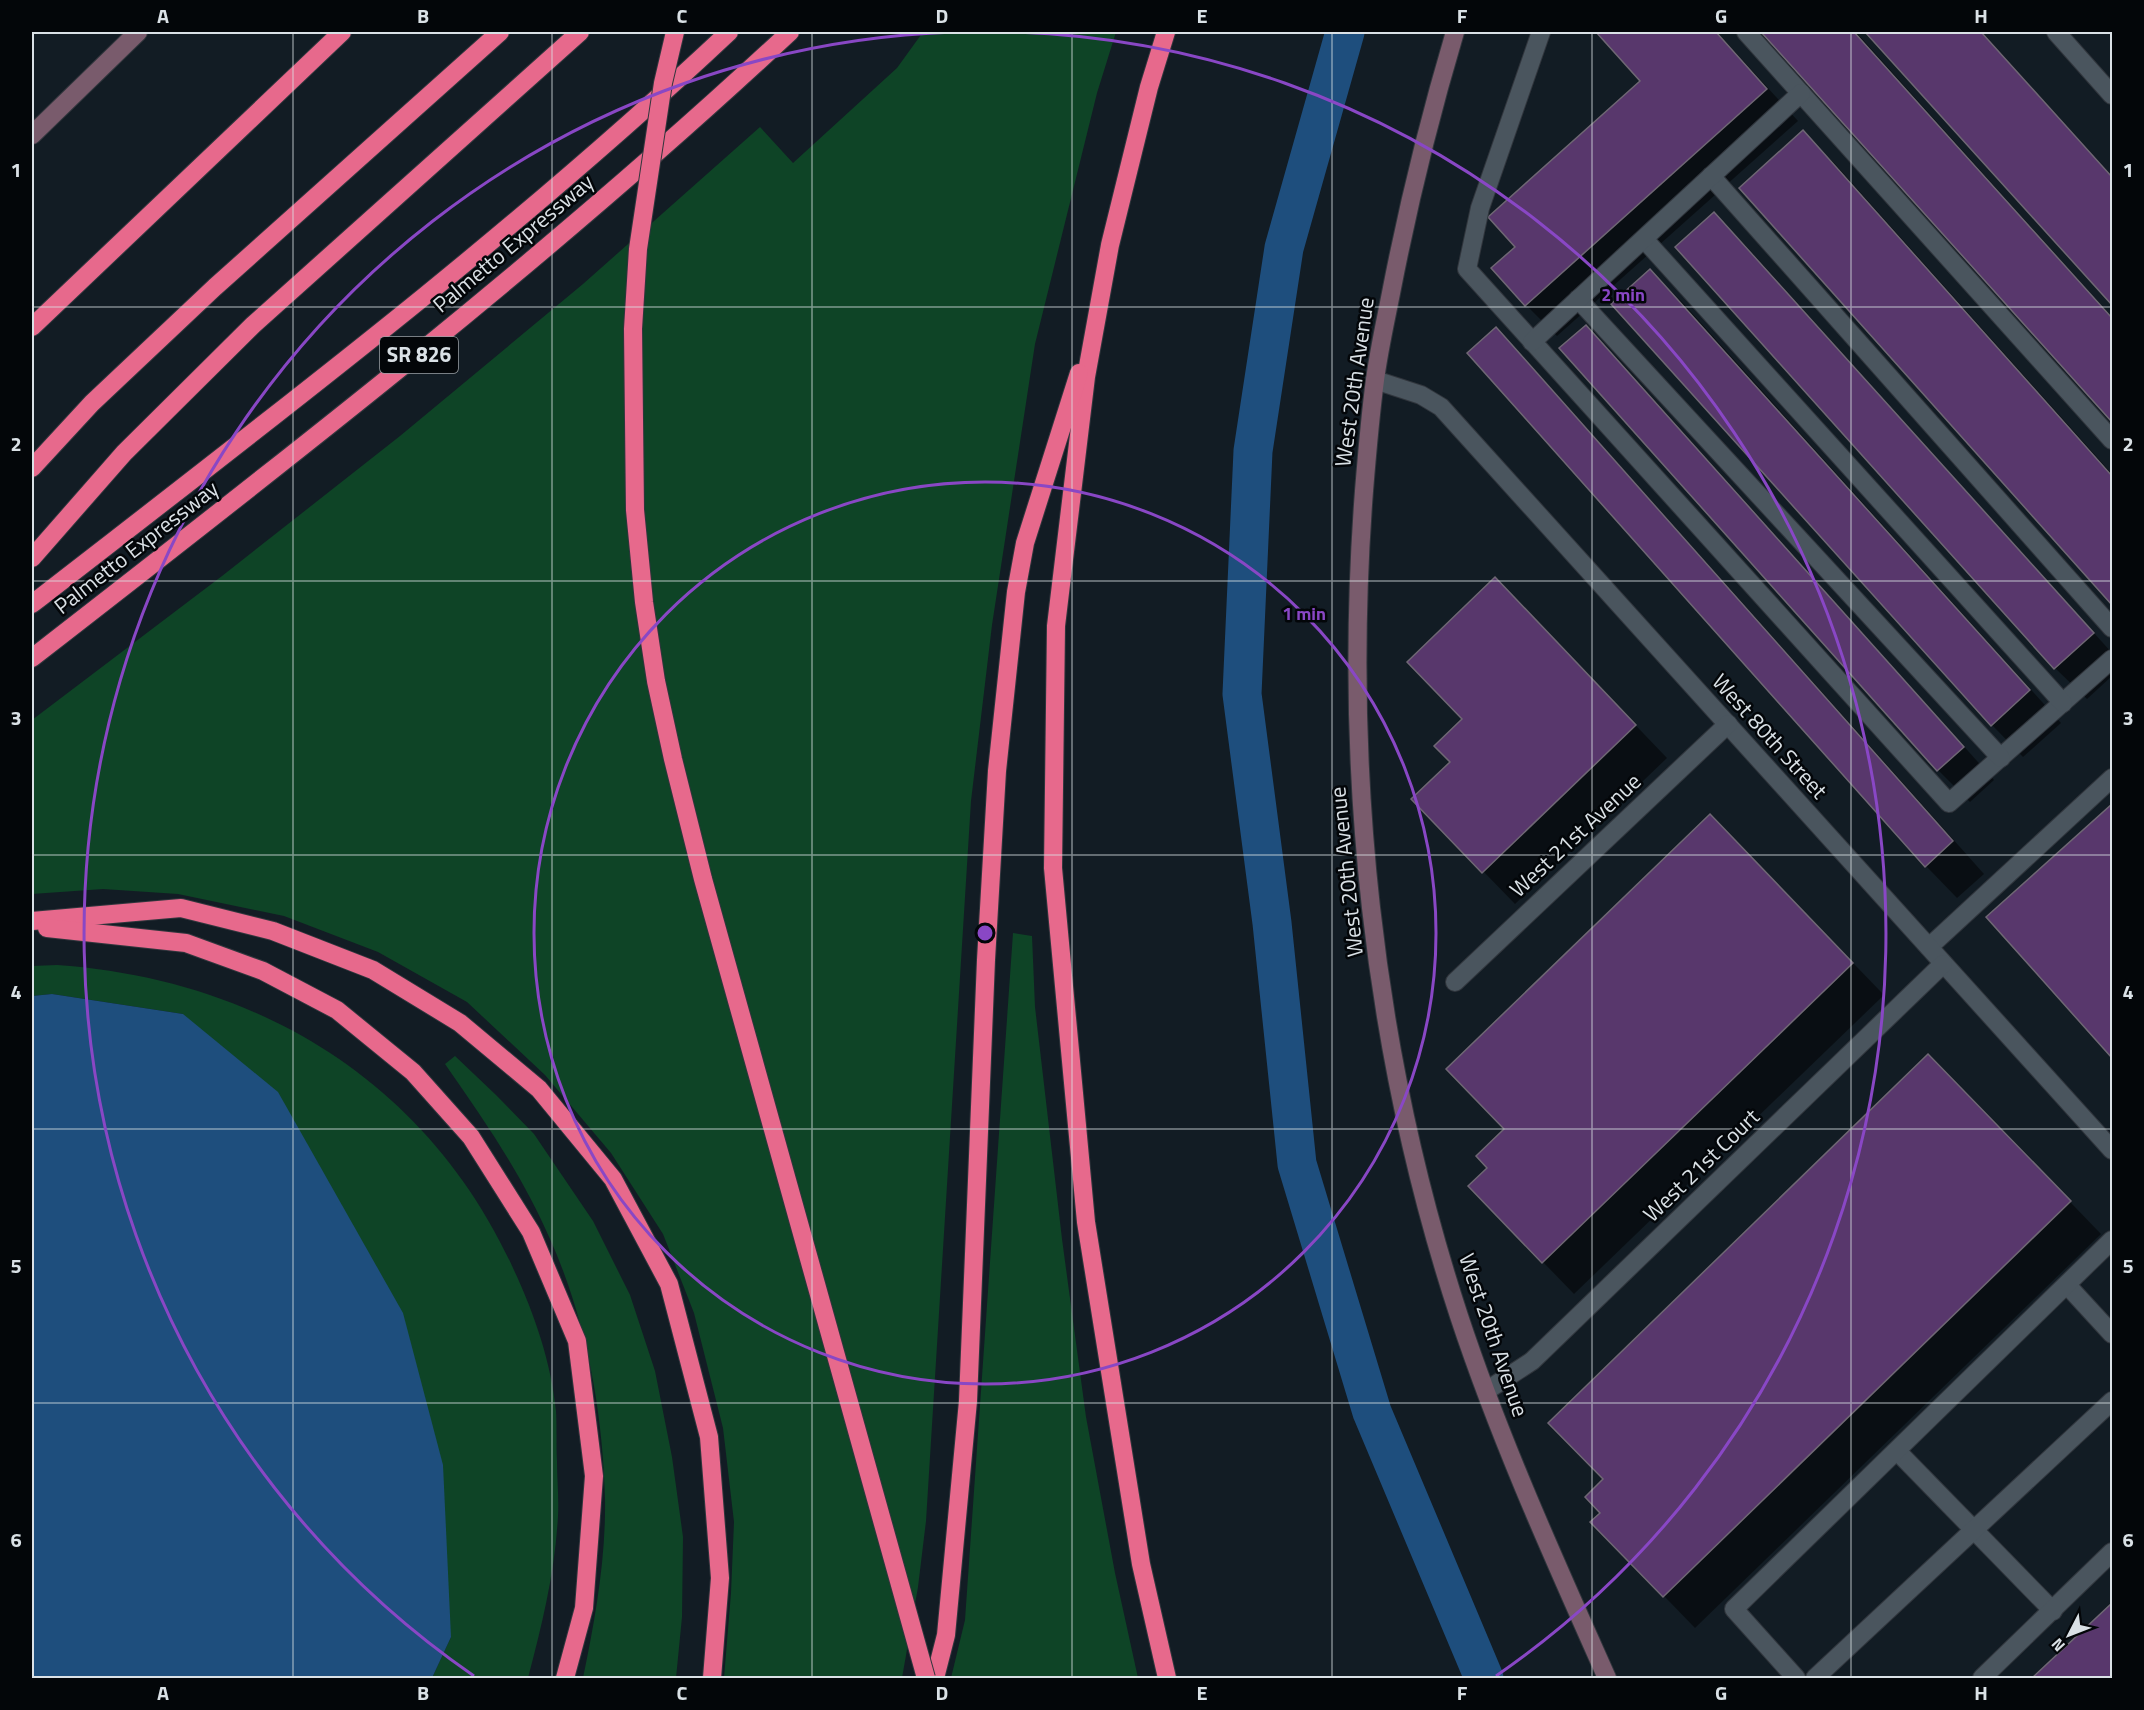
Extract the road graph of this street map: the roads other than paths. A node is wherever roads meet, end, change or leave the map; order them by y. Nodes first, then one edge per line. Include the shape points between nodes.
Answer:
1 (138, 32) edge
2 (342, 32) edge
3 (500, 32) edge
4 (580, 32) edge
5 (675, 32) edge
6 (729, 32) edge
7 (790, 32) edge
8 (1166, 32) edge
9 (1455, 32) edge
10 (1541, 32) edge
11 (1746, 32) edge
12 (2056, 32) edge
13 (1800, 93) junction
14 (2112, 95) edge
15 (32, 135) edge
16 (1711, 176) junction
17 (1644, 239) junction
18 (1578, 299) junction
19 (1095, 321) junction
20 (32, 327) edge
21 (1532, 342) junction
22 (1375, 380) junction
23 (2112, 440) edge
24 (32, 468) edge
25 (32, 558) edge
26 (32, 604) edge
27 (2112, 628) edge
28 (32, 658) edge
29 (2112, 659) edge
30 (2063, 703) junction
31 (1728, 724) junction
32 (2001, 758) junction
33 (2112, 778) edge
34 (32, 921) edge
35 (32, 926) edge
36 (1929, 947) junction
37 (1943, 964) junction
38 (1455, 982) dead end
39 (2112, 1150) edge
40 (2112, 1240) edge
41 (2067, 1285) junction
42 (2112, 1334) edge
43 (1486, 1391) junction
44 (2112, 1401) edge
45 (1897, 1451) junction
46 (1974, 1531) junction
47 (2112, 1552) edge
48 (2053, 1611) junction
49 (565, 1678) edge
50 (712, 1678) edge
51 (926, 1678) edge
52 (935, 1678) edge
53 (1167, 1678) edge
54 (1607, 1678) edge
55 (1796, 1678) edge
56 (1815, 1678) edge
57 (1982, 1678) edge

1 - 15 street
2 - 20 highway
3 - 24 highway via 224,279 92,403
4 - 25 highway via 253,325 124,453
5 - 51 highway, bridge via 663,82 638,249 633,329 635,510 645,613 673,759 703,879
6 - 26 highway via 406,311
7 - 28 highway, Palmetto Expressway / SR 826 via 587,213 432,344
8 - 19 highway via 1128,167
9 - 22 street, West 20th Avenue via 1416,174
10 - 21 street via 1480,208 1467,270
11 - 13 street
12 - 14 street
13 - 16 street
13 - 23 street
16 - 17 street
16 - 27 street
17 - 18 street
17 - 30 street
18 - 21 street
18 - 32 street
19 - 52 highway via 1025,543 1016,592 997,783 986,960 968,1401 946,1635
19 - 53 highway via 1056,626 1053,868 1086,1222 1141,1564
21 - 32 street via 1949,803
22 - 31 street, West 80th Street via 1421,395 1441,407
22 - 43 street, West 20th Avenue via 1362,520 1357,663 1361,792 1370,898 1408,1128 1437,1245
29 - 30 street
30 - 32 street
31 - 36 street, West 80th Street
31 - 38 street, West 21st Avenue
33 - 36 street
34 - 50 highway via 181,908 273,931 373,970 460,1023 538,1089 613,1179 669,1284 709,1437 720,1578
35 - 49 highway via 186,943 263,971 337,1010 413,1072 471,1137 531,1232 577,1341 594,1476 584,1608
36 - 37 street, West 80th Street
37 - 39 street, West 80th Street
37 - 43 street, West 21st Court via 1532,1361
40 - 41 street
41 - 42 street
41 - 45 street
43 - 54 street, West 20th Avenue via 1547,1544
44 - 46 street
45 - 46 street
45 - 55 street via 1734,1609
46 - 48 street
46 - 56 street
47 - 48 street
48 - 57 street

